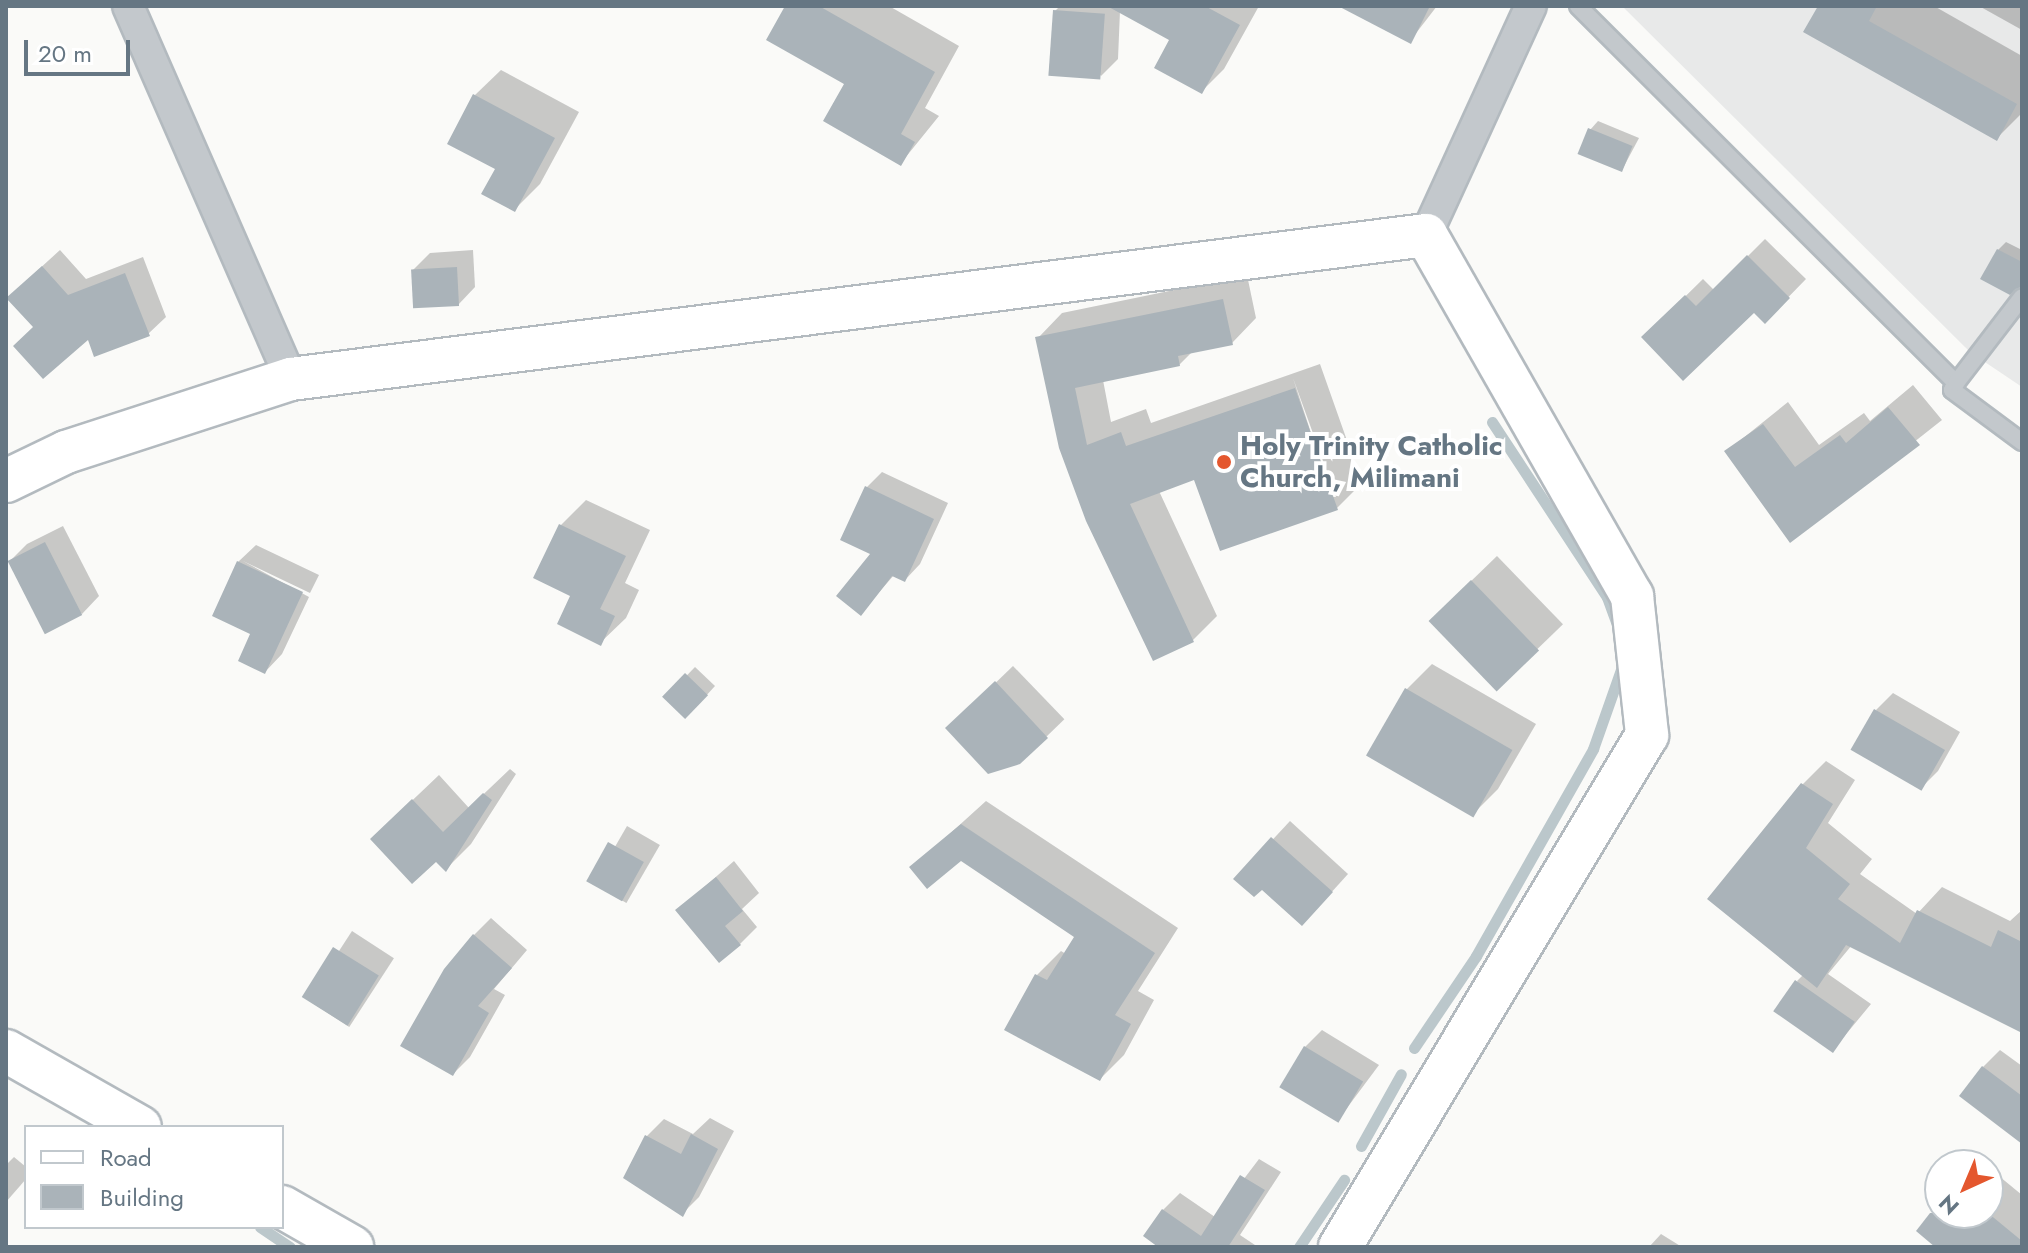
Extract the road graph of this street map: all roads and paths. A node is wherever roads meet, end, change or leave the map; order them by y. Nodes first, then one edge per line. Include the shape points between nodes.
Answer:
1 (128, 6) edge
2 (1531, 6) edge
3 (1578, 6) edge
4 (1426, 235) junction
5 (2022, 297) edge
6 (291, 379) junction
7 (1956, 383) junction
8 (2022, 442) edge
9 (6, 481) edge
10 (6, 1051) edge
11 (136, 1125) edge
12 (284, 1208) edge
13 (352, 1247) edge
14 (1340, 1247) edge

1 - 6 street
2 - 4 street
3 - 7 lane
4 - 6 street
4 - 14 street via 1632,596 1647,735
5 - 7 lane
6 - 9 street via 66,452
7 - 8 lane via 1952,390
10 - 11 street
12 - 13 street

